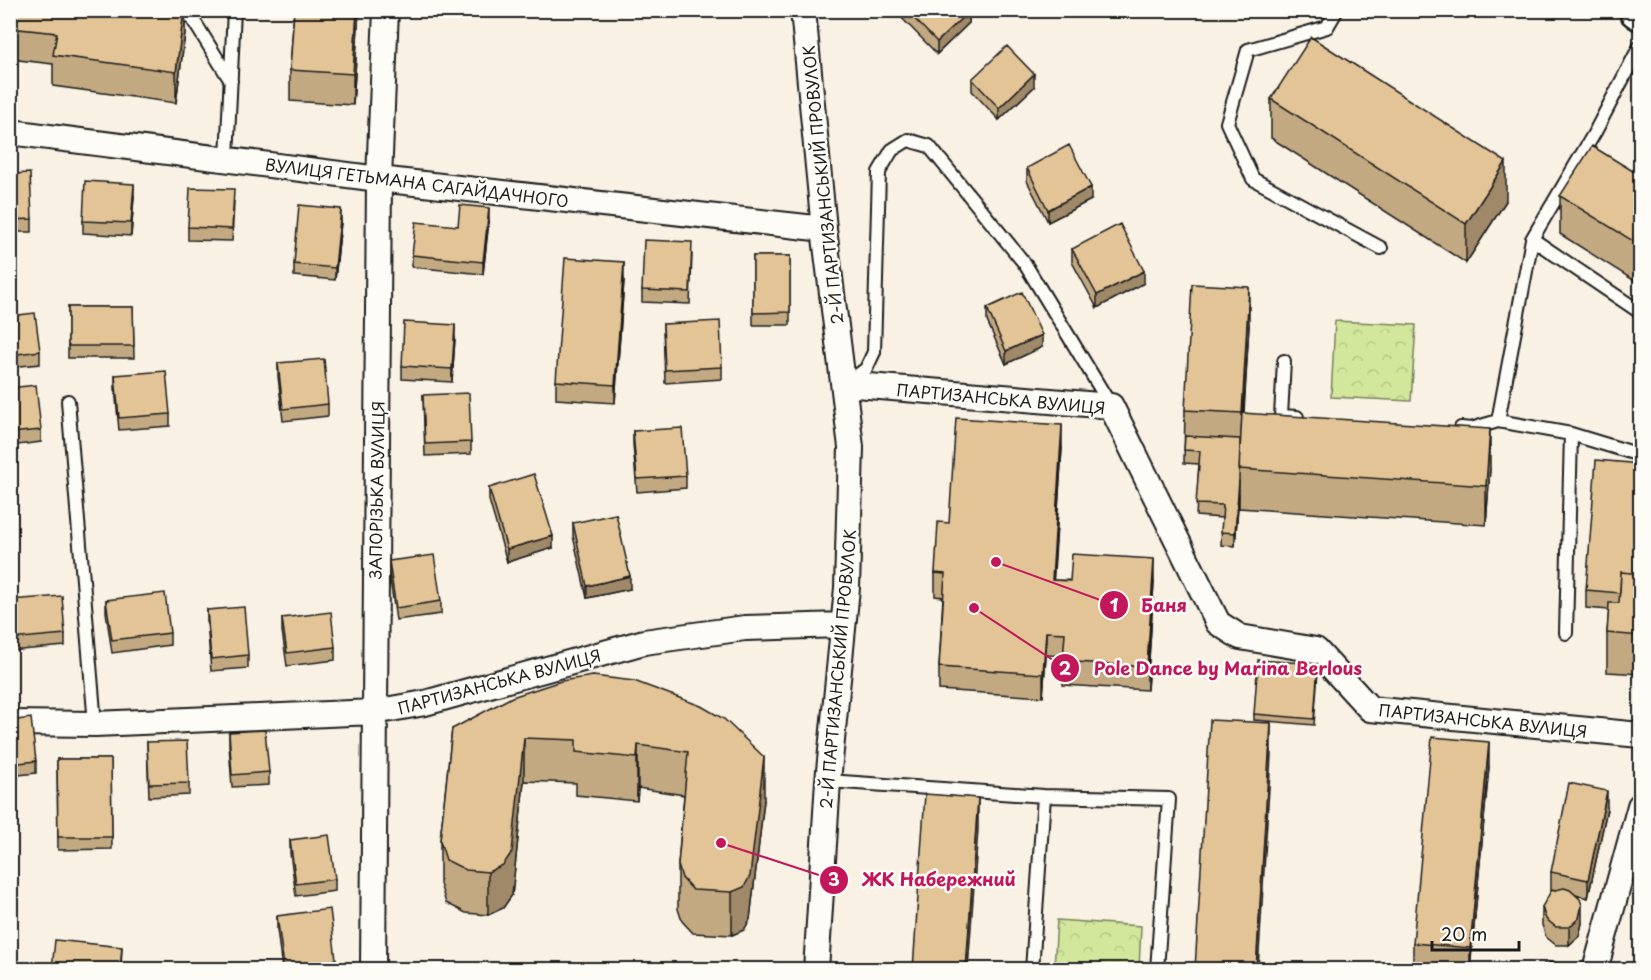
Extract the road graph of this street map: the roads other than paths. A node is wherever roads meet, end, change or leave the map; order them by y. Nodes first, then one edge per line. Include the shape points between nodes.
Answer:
1 (187, 10) edge
2 (234, 10) edge
3 (387, 10) edge
4 (803, 10) edge
5 (1337, 10) edge
6 (1636, 10) edge
7 (1641, 13) edge
8 (1641, 46) edge
9 (231, 82) junction
10 (10, 132) edge
11 (227, 158) junction
12 (379, 179) junction
13 (824, 229) junction
14 (1532, 239) junction
15 (1381, 248) dead end
16 (1641, 312) edge
17 (1284, 361) dead end
18 (844, 384) junction
19 (68, 401) dead end
20 (1111, 406) junction
21 (1305, 417) edge
22 (1498, 421) junction
23 (1448, 428) edge
24 (1571, 434) junction
25 (1641, 455) edge
26 (842, 625) junction
27 (1566, 633) dead end
28 (374, 712) junction
29 (10, 723) edge
30 (95, 724) junction
31 (1641, 735) edge
32 (828, 781) junction
33 (1044, 796) junction
34 (1641, 806) edge
35 (373, 969) edge
36 (816, 969) edge
37 (1032, 969) edge
38 (1158, 969) edge
39 (1595, 969) edge

1 - 9 lane
2 - 9 lane
3 - 12 street, ЗАПОРІЗЬКА ВУЛИЦЯ
4 - 13 street, 2-Й ПАРТИЗАНСЬКИЙ ПРОВУЛОК
5 - 15 lane via 1327,27 1248,50 1227,123 1253,179
6 - 7 main road
8 - 14 lane
9 - 11 lane
10 - 11 street, ВУЛИЦЯ ГЕТЬМАНА САГАЙДАЧНОГО
11 - 12 street, ВУЛИЦЯ ГЕТЬМАНА САГАЙДАЧНОГО
12 - 13 street, ВУЛИЦЯ ГЕТЬМАНА САГАЙДАЧНОГО
12 - 28 street, ЗАПОРІЗЬКА ВУЛИЦЯ
13 - 18 street, 2-Й ПАРТИЗАНСЬКИЙ ПРОВУЛОК
14 - 16 lane
14 - 22 lane
17 - 21 lane via 1281,416
18 - 20 street, ПАРТИЗАНСЬКА ВУЛИЦЯ
18 - 20 lane via 866,369 874,352 879,172 892,150 908,140 929,146 1024,264
18 - 26 street, 2-Й ПАРТИЗАНСЬКИЙ ПРОВУЛОК via 851,447 847,588
19 - 30 lane
20 - 31 street, ПАРТИЗАНСЬКА ВУЛИЦЯ via 1218,623 1240,637 1316,650 1370,709
22 - 23 lane via 1471,429
22 - 24 lane
24 - 25 lane
24 - 27 lane
26 - 28 street, ПАРТИЗАНСЬКА ВУЛИЦЯ via 745,628 644,642 424,703
26 - 32 street, 2-Й ПАРТИЗАНСЬКИЙ ПРОВУЛОК
28 - 30 street, ПАРТИЗАНСЬКА ВУЛИЦЯ
28 - 35 street, ЗАПОРІЗЬКА ВУЛИЦЯ
29 - 30 street, ПАРТИЗАНСЬКА ВУЛИЦЯ
32 - 33 lane
32 - 36 street, 2-Й ПАРТИЗАНСЬКИЙ ПРОВУЛОК
33 - 37 lane
33 - 38 lane via 1169,799
34 - 39 street

